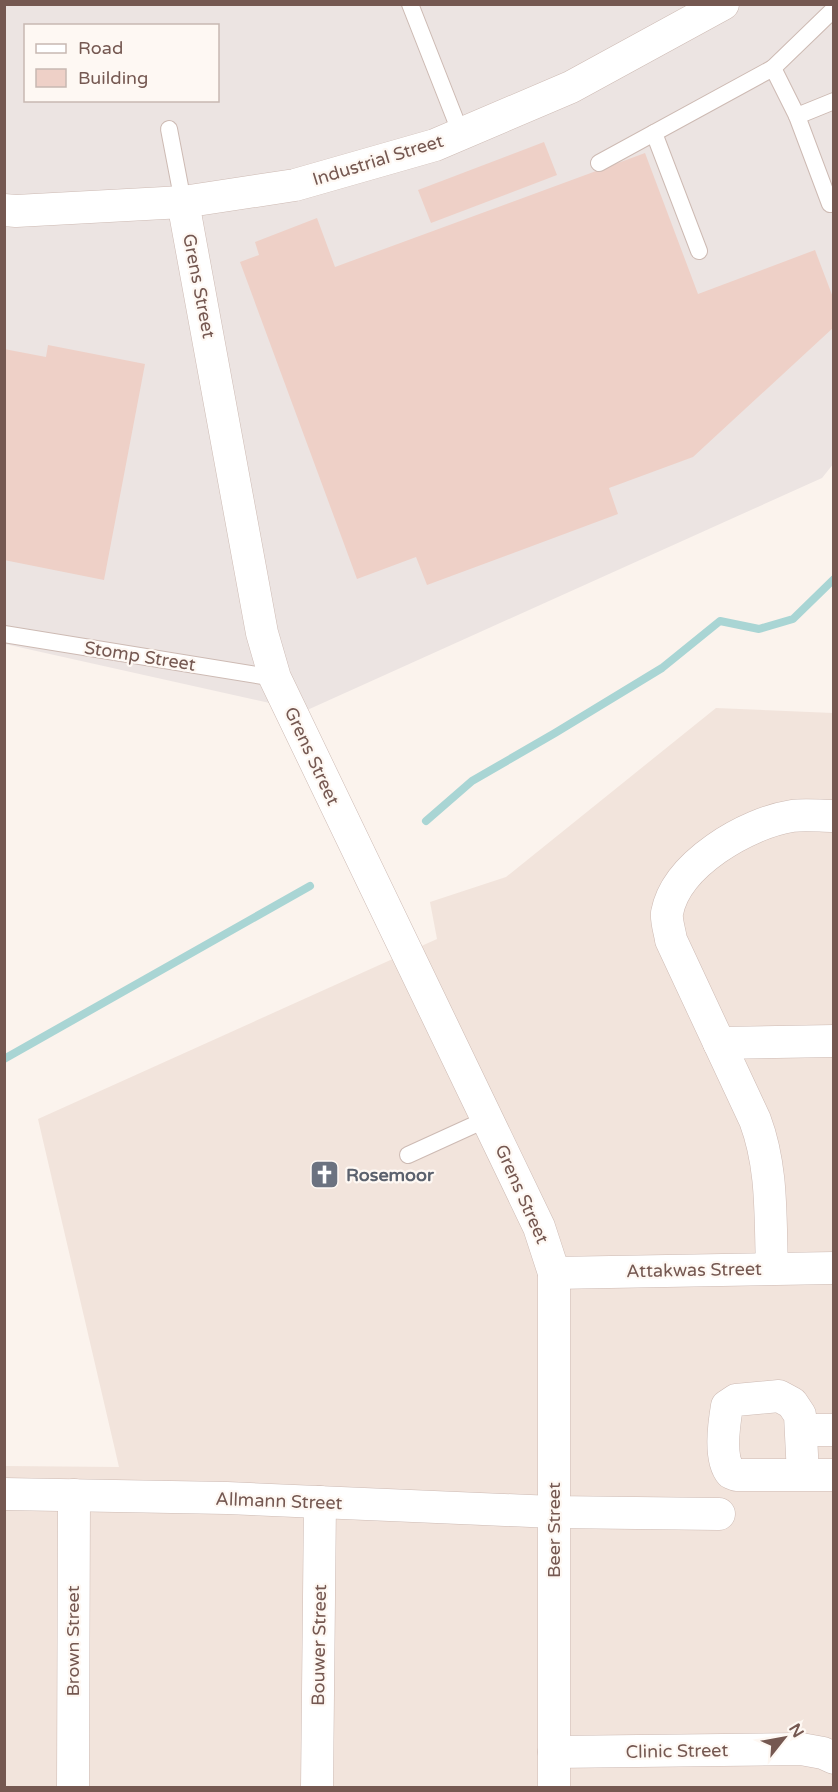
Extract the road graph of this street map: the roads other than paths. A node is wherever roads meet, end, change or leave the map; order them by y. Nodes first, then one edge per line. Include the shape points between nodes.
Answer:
1 (410, 4) edge
2 (723, 4) edge
3 (834, 9) edge
4 (773, 68) junction
5 (834, 101) edge
6 (797, 116) junction
7 (169, 129) dead end
8 (654, 133) junction
9 (461, 134) junction
10 (599, 163) dead end
11 (183, 202) junction
12 (830, 204) dead end
13 (4, 210) edge
14 (699, 251) dead end
15 (4, 634) edge
16 (275, 678) junction
17 (834, 816) edge
18 (834, 1041) edge
19 (719, 1043) junction
20 (487, 1119) junction
21 (408, 1155) dead end
22 (772, 1268) junction
23 (834, 1268) edge
24 (554, 1273) junction
25 (802, 1430) junction
26 (834, 1430) edge
27 (803, 1475) junction
28 (834, 1475) edge
29 (4, 1494) edge
30 (74, 1495) junction
31 (320, 1502) junction
32 (553, 1512) junction
33 (719, 1514) dead end
34 (554, 1752) junction
35 (834, 1758) edge
36 (73, 1788) edge
37 (317, 1788) edge
38 (554, 1788) edge

1 - 9 lane
2 - 9 street, Industrial Street via 571,87
3 - 4 lane
4 - 6 lane
4 - 8 lane
5 - 6 lane
6 - 12 lane
7 - 11 lane
8 - 10 lane
8 - 14 lane
9 - 11 street, Industrial Street via 295,185
11 - 13 street, Industrial Street
11 - 16 street, Grens Street via 262,633
15 - 16 lane, Stomp Street
16 - 20 street, Grens Street
17 - 19 street via 794,816 766,822 722,844 692,868 673,894 667,915 671,940
18 - 19 street
19 - 22 street via 764,1142
20 - 21 lane
20 - 24 street, Grens Street via 539,1227
22 - 23 street, Attakwas Street
22 - 24 street, Attakwas Street
24 - 32 street, Beer Street
25 - 26 street
25 - 27 street
25 - 27 street via 800,1415 787,1399 779,1396 736,1400 727,1406 723,1429 726,1463 731,1473
27 - 28 street
29 - 30 street, Allmann Street
30 - 31 street, Allmann Street
30 - 36 street, Brown Street
31 - 32 street, Allmann Street
31 - 37 street, Bouwer Street
32 - 33 street, Allmann Street
32 - 34 street, Beer Street
34 - 35 street, Clinic Street via 801,1749
34 - 38 street, Beer Street

